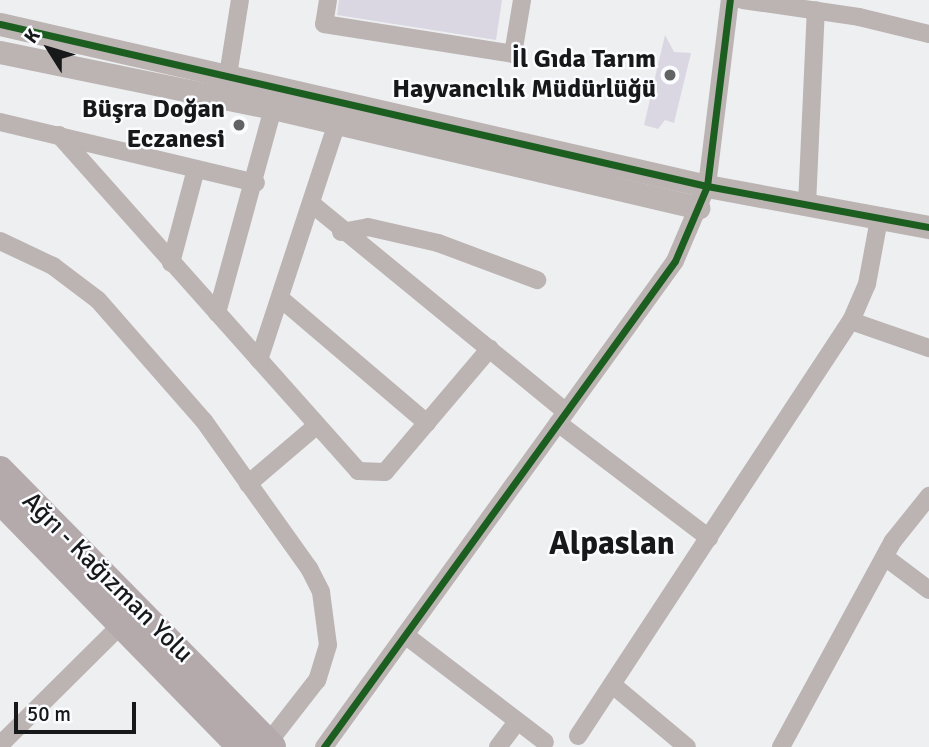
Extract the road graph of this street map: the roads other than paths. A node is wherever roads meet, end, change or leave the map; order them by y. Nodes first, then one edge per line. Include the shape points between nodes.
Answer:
1 (328, 0) edge
2 (522, 0) edge
3 (730, 0) edge
4 (744, 0) edge
5 (238, 1) edge
6 (817, 10) junction
7 (0, 24) edge
8 (929, 34) edge
9 (0, 52) edge
10 (226, 88) junction
11 (275, 98) junction
12 (340, 114) junction
13 (0, 122) edge
14 (60, 135) junction
15 (196, 169) junction
16 (256, 183) junction
17 (707, 186) junction
18 (312, 204) junction
19 (807, 205) junction
20 (698, 208) junction
21 (879, 219) junction
22 (929, 227) edge
23 (341, 232) junction
24 (0, 241) edge
25 (171, 263) junction
26 (537, 280) dead end
27 (279, 298) junction
28 (217, 313) junction
29 (851, 321) junction
30 (490, 348) junction
31 (929, 348) edge
32 (259, 360) junction
33 (562, 417) junction
34 (427, 423) junction
35 (315, 428) junction
36 (0, 470) edge
37 (248, 484) junction
38 (929, 496) edge
39 (0, 500) edge
40 (709, 538) junction
41 (885, 557) junction
42 (929, 590) edge
43 (123, 623) junction
44 (405, 635) junction
45 (614, 686) junction
46 (517, 722) junction
47 (578, 736) dead end
48 (545, 742) dead end
49 (0, 745) edge
50 (261, 746) edge
51 (324, 747) edge
52 (498, 747) edge
53 (687, 747) edge
54 (781, 747) edge

1 - 2 street via 324,24 513,54
3 - 17 street
4 - 6 street
5 - 10 street
6 - 8 street
6 - 19 street
7 - 10 street
9 - 10 street
10 - 11 street
11 - 12 street
11 - 16 street
12 - 17 street
12 - 18 street
12 - 20 street
13 - 14 street
14 - 15 street
14 - 25 street
15 - 16 street
15 - 25 street
16 - 28 street
17 - 19 street
17 - 20 street
18 - 23 street
18 - 27 street
19 - 21 street
20 - 33 street via 675,261
21 - 22 street
21 - 29 street via 867,285
23 - 26 street via 368,227 438,243
23 - 30 street
24 - 37 street via 53,266 98,300 161,368
25 - 28 street
27 - 32 street
27 - 34 street
28 - 32 street
29 - 31 street
29 - 40 street
30 - 33 street
30 - 34 street
32 - 35 street
33 - 40 street
33 - 44 street
34 - 35 street via 376,475 358,471
35 - 37 street
36 - 50 main road, Ağrı - Kağızman Yolu
37 - 50 street via 309,568 327,617 328,645 317,680
38 - 41 street via 904,523
39 - 43 main road, Ağrı - Kağızman Yolu
40 - 45 street
41 - 42 street
41 - 54 street
43 - 49 street
43 - 50 main road, Ağrı - Kağızman Yolu
44 - 46 street
44 - 51 street
45 - 47 street
45 - 53 street
46 - 48 street
46 - 52 street

